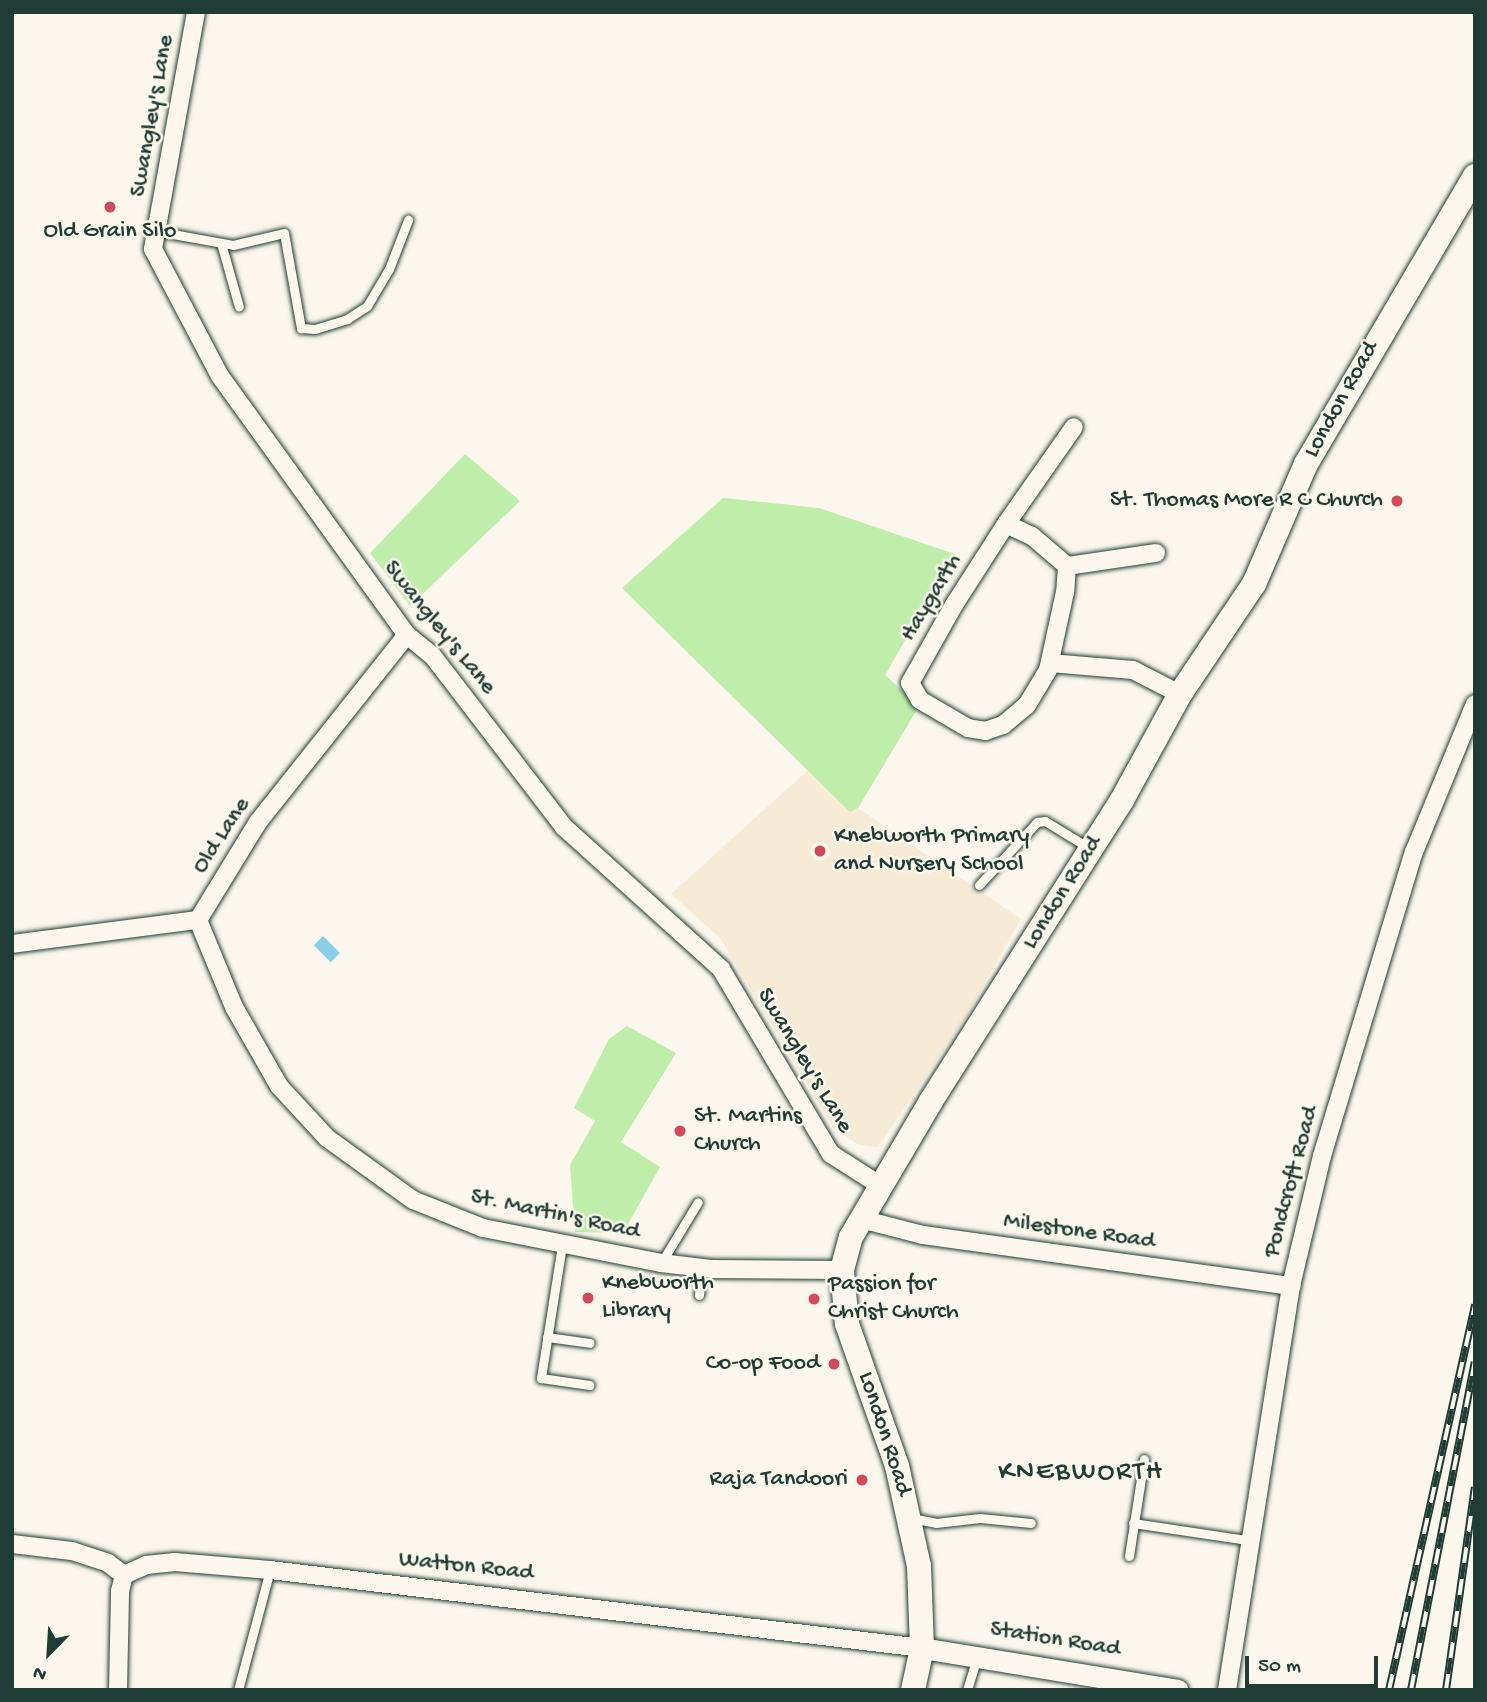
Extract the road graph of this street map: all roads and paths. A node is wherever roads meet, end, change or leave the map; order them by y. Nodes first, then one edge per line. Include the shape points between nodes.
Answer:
1 (196, 12) edge
2 (1475, 176) edge
3 (1469, 206) edge
4 (408, 220) dead end
5 (156, 231) junction
6 (222, 243) junction
7 (239, 307) dead end
8 (1074, 427) dead end
9 (1006, 524) junction
10 (1156, 553) dead end
11 (1067, 566) junction
12 (407, 635) junction
13 (1050, 663) junction
14 (1180, 694) junction
15 (1475, 704) edge
16 (1091, 849) junction
17 (979, 885) dead end
18 (198, 920) junction
19 (12, 944) edge
20 (881, 1186) junction
21 (698, 1202) dead end
22 (861, 1219) junction
23 (562, 1245) junction
24 (661, 1263) junction
25 (702, 1268) junction
26 (842, 1270) junction
27 (1291, 1286) junction
28 (699, 1295) dead end
29 (547, 1337) junction
30 (590, 1343) dead end
31 (589, 1385) dead end
32 (1144, 1459) dead end
33 (910, 1518) junction
34 (1031, 1523) dead end
35 (1133, 1523) junction
36 (1254, 1541) junction
37 (12, 1544) edge
38 (1129, 1556) dead end
39 (270, 1570) junction
40 (124, 1575) junction
41 (922, 1648) junction
42 (978, 1654) junction
43 (118, 1690) edge
44 (238, 1690) edge
45 (913, 1690) edge
46 (967, 1690) edge
47 (1178, 1690) edge
48 (1227, 1690) edge

1 - 5 street, Swangley's Lane
2 - 3 main road, London Road
3 - 14 main road, London Road via 1383,326 1306,464 1254,584
4 - 6 lane via 389,269 367,306 347,319 315,329 301,328 284,233 233,245
5 - 6 lane
5 - 12 street, Swangley's Lane via 153,249 220,376
6 - 7 lane
8 - 9 street
9 - 11 street via 1032,536
9 - 13 street, Haygarth via 910,682 920,700 968,728 986,731 1003,725 1027,705
10 - 11 street
11 - 13 street, Haygarth
12 - 18 street, Old Lane via 258,822
12 - 20 street, Swangley's Lane via 432,655 564,827 721,969 831,1154
13 - 14 street via 1133,670
14 - 16 main road, London Road
15 - 27 street, Pondcroft Road via 1414,852 1322,1156
16 - 17 lane via 1045,821 1037,822
16 - 20 main road, London Road
18 - 19 street
18 - 23 street, St. Martin's Road via 257,1054 301,1114 327,1138 382,1181 450,1217
20 - 22 main road, London Road
21 - 24 lane
22 - 26 main road, London Road
22 - 27 street, Milestone Road via 923,1235
23 - 24 street, St. Martin's Road
23 - 29 lane
24 - 25 street, St. Martin's Road
25 - 26 street, St. Martin's Road
25 - 28 lane
26 - 33 main road, London Road via 847,1324
27 - 36 street, Pondcroft Road
29 - 30 lane
29 - 31 lane via 541,1378
32 - 35 lane
33 - 34 lane via 936,1523 979,1518
33 - 41 main road, London Road via 919,1566
35 - 36 lane
35 - 38 lane
36 - 48 street, Pondcroft Road
37 - 40 street via 72,1552 108,1563
39 - 40 street, Watton Road via 175,1562 146,1565
39 - 41 street, Watton Road
39 - 44 lane
40 - 43 street
41 - 42 street, Station Road
41 - 45 main road, London Road
42 - 46 lane
42 - 47 street, Station Road

